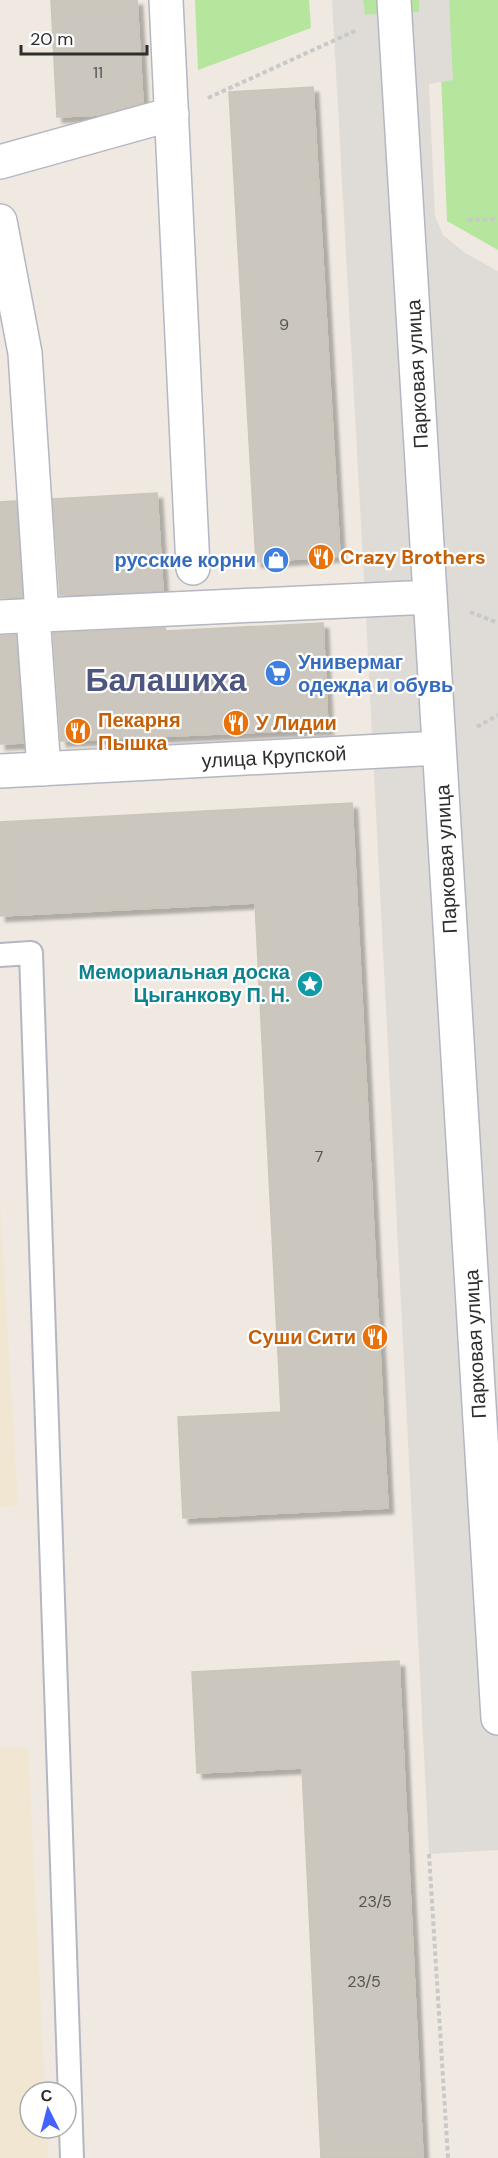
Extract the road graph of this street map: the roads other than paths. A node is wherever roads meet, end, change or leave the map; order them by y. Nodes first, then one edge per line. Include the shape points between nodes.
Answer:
1 (166, 0) edge
2 (395, 6) edge
3 (172, 114) junction
4 (0, 162) edge
5 (0, 221) edge
6 (430, 597) junction
7 (195, 608) junction
8 (38, 616) junction
9 (0, 617) edge
10 (439, 748) junction
11 (44, 769) junction
12 (0, 771) edge
13 (0, 954) edge
14 (498, 1718) edge
15 (72, 2158) edge

1 - 3 street
2 - 6 street, Парковая улица
3 - 4 street
3 - 7 street
5 - 8 street via 25,353
6 - 7 street
6 - 10 street, Парковая улица
7 - 8 street
8 - 9 street
8 - 11 street
10 - 11 street, улица Крупской
10 - 14 street, Парковая улица
11 - 12 street, улица Крупской
13 - 15 lane via 31,953

